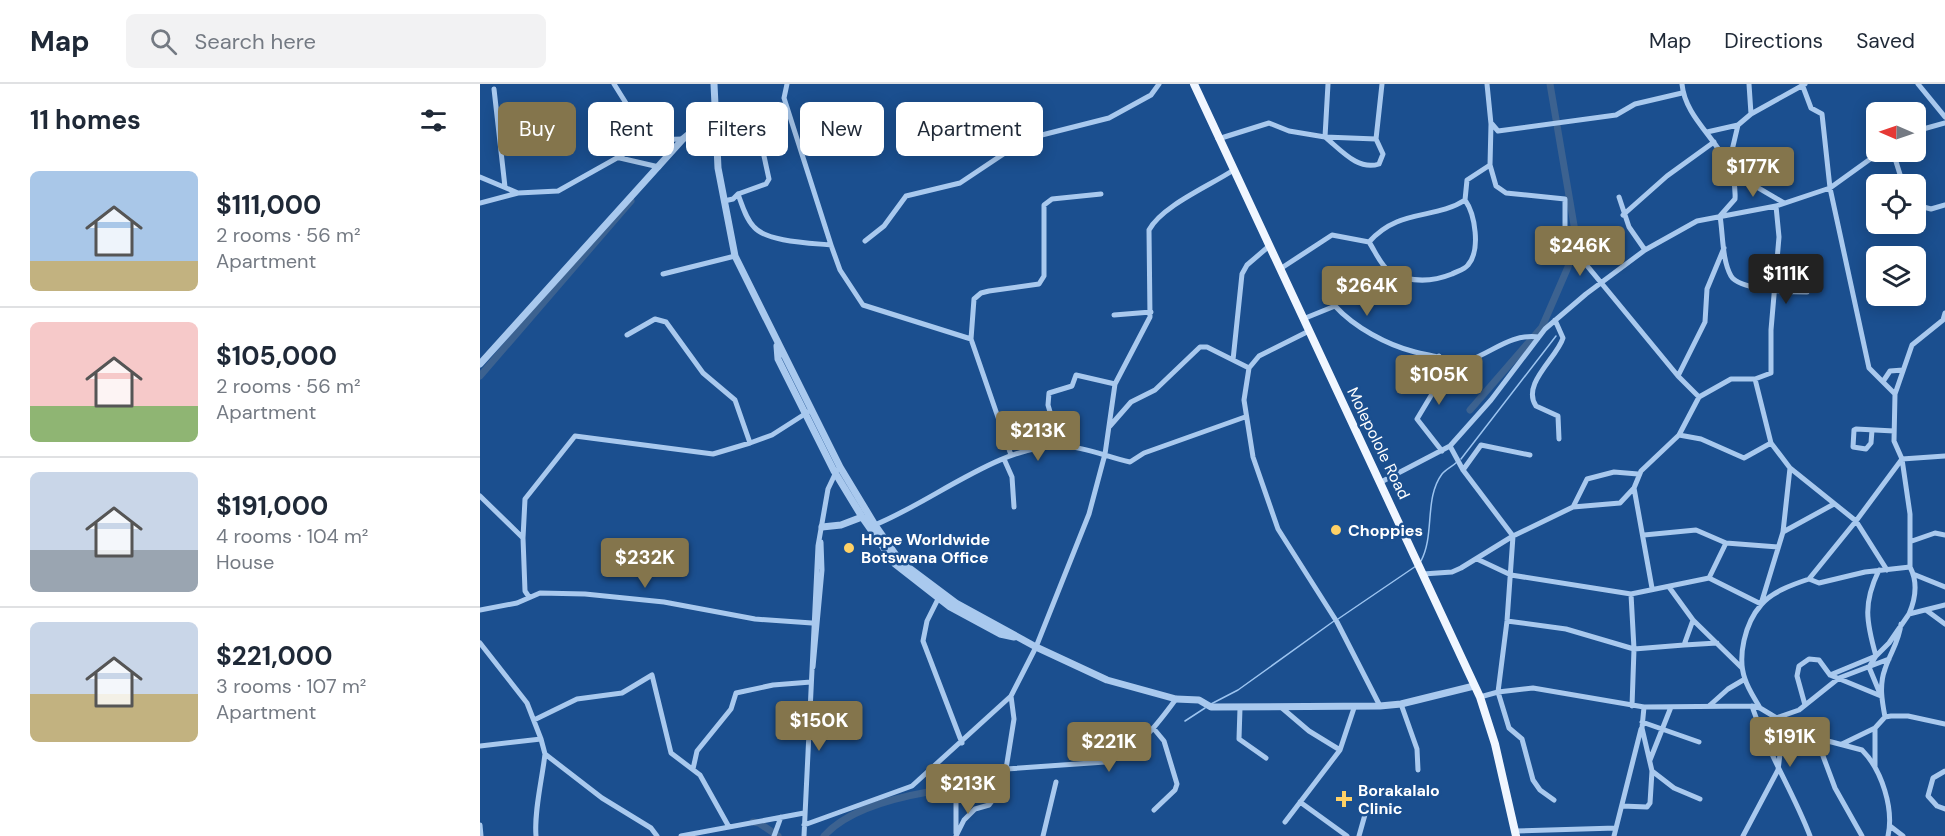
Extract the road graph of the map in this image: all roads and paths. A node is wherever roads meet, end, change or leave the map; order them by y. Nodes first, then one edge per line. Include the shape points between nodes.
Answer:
1 (614, 84) edge
2 (714, 84) edge
3 (787, 84) edge
4 (1159, 84) edge
5 (1188, 84) edge
6 (1194, 84) edge
7 (1328, 84) edge
8 (1382, 84) edge
9 (1487, 84) edge
10 (1682, 84) edge
11 (1749, 84) edge
12 (1803, 84) edge
13 (1917, 84) edge
14 (494, 89) dead end
15 (1682, 93) junction
16 (625, 102) edge
17 (714, 102) edge
18 (1752, 114) junction
19 (1945, 121) edge
20 (1491, 124) junction
21 (1738, 125) junction
22 (1926, 128) edge
23 (1707, 132) junction
24 (686, 137) edge
25 (1325, 137) junction
26 (674, 139) edge
27 (683, 139) junction
28 (1218, 139) junction
29 (1376, 139) junction
30 (1714, 142) junction
31 (623, 156) edge
32 (719, 156) edge
33 (764, 156) edge
34 (620, 158) junction
35 (1866, 162) edge
36 (1728, 164) junction
37 (1490, 165) junction
38 (659, 167) junction
39 (1232, 171) junction
40 (1733, 173) junction
41 (480, 177) edge
42 (505, 187) junction
43 (1830, 188) junction
44 (518, 193) junction
45 (738, 194) junction
46 (1101, 194) dead end
47 (1619, 197) dead end
48 (1465, 200) junction
49 (724, 201) junction
50 (480, 203) edge
51 (1784, 203) junction
52 (1945, 205) edge
53 (1776, 206) junction
54 (1926, 208) edge
55 (1623, 215) junction
56 (1720, 216) junction
57 (865, 241) dead end
58 (1369, 242) junction
59 (831, 245) junction
60 (1268, 247) junction
61 (1724, 247) junction
62 (1645, 250) junction
63 (735, 256) junction
64 (1280, 270) junction
65 (663, 274) dead end
66 (1600, 284) junction
67 (1777, 291) junction
68 (1807, 292) dead end
69 (1151, 312) junction
70 (1945, 313) edge
71 (1113, 315) dead end
72 (1302, 319) junction
73 (1555, 320) junction
74 (1944, 320) edge
75 (1307, 332) junction
76 (627, 335) dead end
77 (1539, 337) junction
78 (971, 339) junction
79 (1439, 356) junction
80 (1233, 360) junction
81 (480, 364) edge
82 (1249, 368) junction
83 (1903, 370) junction
84 (1678, 376) junction
85 (1755, 379) junction
86 (1884, 380) junction
87 (1115, 384) junction
88 (1895, 394) junction
89 (1699, 397) junction
90 (808, 412) junction
91 (1245, 417) junction
92 (1109, 427) junction
93 (1872, 430) junction
94 (1894, 431) junction
95 (1679, 435) junction
96 (1559, 439) dead end
97 (750, 443) junction
98 (1772, 443) junction
99 (1060, 446) junction
100 (1450, 446) junction
101 (1442, 451) junction
102 (1105, 454) junction
103 (1011, 455) junction
104 (1530, 455) dead end
105 (1945, 456) edge
106 (1004, 459) junction
107 (1902, 459) junction
108 (1790, 468) junction
109 (837, 469) junction
110 (1463, 470) junction
111 (1638, 474) junction
112 (1381, 482) junction
113 (1634, 488) junction
114 (480, 496) edge
115 (1834, 504) junction
116 (1014, 507) dead end
117 (1573, 507) junction
118 (862, 517) junction
119 (1856, 521) junction
120 (872, 526) junction
121 (822, 527) junction
122 (1782, 532) junction
123 (1945, 535) edge
124 (1513, 536) junction
125 (1644, 536) junction
126 (523, 538) junction
127 (1912, 541) junction
128 (1726, 543) junction
129 (1778, 547) junction
130 (1477, 559) junction
131 (1910, 567) junction
132 (1879, 570) junction
133 (1887, 570) junction
134 (1423, 574) junction
135 (1913, 574) junction
136 (1510, 575) junction
137 (1709, 578) junction
138 (1809, 579) junction
139 (1669, 587) junction
140 (1945, 587) edge
141 (1652, 588) junction
142 (1631, 594) junction
143 (940, 596) junction
144 (529, 597) junction
145 (1761, 604) junction
146 (1945, 605) edge
147 (480, 610) edge
148 (1926, 610) junction
149 (816, 613) junction
150 (1909, 614) junction
151 (1693, 620) junction
152 (1508, 621) junction
153 (1901, 622) junction
154 (812, 623) junction
155 (1945, 624) edge
156 (480, 643) edge
157 (1717, 643) junction
158 (1684, 645) junction
159 (1742, 646) junction
160 (1036, 647) junction
161 (1634, 648) junction
162 (1729, 654) junction
163 (1876, 656) junction
164 (1889, 659) junction
165 (1869, 667) junction
166 (812, 668) junction
167 (1742, 668) junction
168 (1830, 675) junction
169 (1839, 678) junction
170 (1745, 680) junction
171 (811, 682) junction
172 (1474, 686) junction
173 (1498, 692) junction
174 (1011, 696) junction
175 (1881, 696) junction
176 (1480, 697) junction
177 (1176, 699) junction
178 (1401, 704) junction
179 (1805, 705) junction
180 (1380, 706) junction
181 (1632, 706) junction
182 (1709, 706) junction
183 (1752, 706) junction
184 (1644, 707) junction
185 (1671, 707) junction
186 (1240, 708) junction
187 (1282, 708) junction
188 (1354, 708) junction
189 (1760, 708) junction
190 (1885, 717) junction
191 (1776, 718) junction
192 (534, 720) junction
193 (1784, 723) junction
194 (1945, 724) edge
195 (1642, 725) junction
196 (1875, 728) junction
197 (1154, 729) junction
198 (1662, 730) junction
199 (541, 739) junction
200 (1817, 740) junction
201 (1699, 742) dead end
202 (962, 743) junction
203 (1842, 744) junction
204 (480, 746) edge
205 (1340, 750) junction
206 (545, 754) junction
207 (1266, 758) dead end
208 (1650, 760) junction
209 (693, 769) junction
210 (1006, 769) junction
211 (1876, 769) junction
212 (931, 770) junction
213 (1418, 770) dead end
214 (1778, 770) junction
215 (1652, 771) junction
216 (1945, 771) edge
217 (1056, 782) dead end
218 (1700, 799) dead end
219 (1554, 800) dead end
220 (1300, 801) junction
221 (1622, 806) junction
222 (1945, 808) edge
223 (1154, 810) dead end
224 (1366, 811) dead end
225 (804, 813) junction
226 (782, 817) junction
227 (1285, 822) dead end
228 (480, 825) edge
229 (804, 825) junction
230 (1890, 826) junction
231 (729, 827) junction
232 (1616, 828) junction
233 (1515, 833) edge
234 (1808, 835) edge
235 (481, 836) edge
236 (536, 836) edge
237 (657, 836) edge
238 (681, 836) edge
239 (774, 836) edge
240 (804, 836) edge
241 (956, 836) edge
242 (1043, 836) edge
243 (1347, 836) edge
244 (1359, 836) edge
245 (1614, 836) edge
246 (1743, 836) edge
247 (1862, 836) edge
248 (1888, 836) edge
249 (1903, 836) edge

1 - 16 street
2 - 17 street
3 - 59 street via 784,98
4 - 57 street via 1151,95 1109,118 1026,140 960,183 906,196 884,226
5 - 28 main road, Molepolole Road
6 - 28 main road, Molepolole Road
7 - 25 street
8 - 29 street
9 - 20 street
10 - 15 street
11 - 18 street
12 - 18 street
12 - 43 street via 1811,108 1822,114
13 - 19 street
14 - 42 street
15 - 20 street via 1635,104 1616,115 1498,131
15 - 23 street
18 - 21 street
19 - 22 street
20 - 37 street
21 - 23 street
21 - 36 street
23 - 30 street
24 - 27 street
25 - 28 street via 1269,123
25 - 29 street
25 - 29 street via 1358,164 1368,166 1379,164 1383,158
26 - 27 street
27 - 38 street
28 - 39 main road, Molepolole Road
30 - 36 street
30 - 55 street
31 - 34 street
32 - 49 street
33 - 45 street via 769,179 766,184
34 - 38 street
34 - 44 street via 558,191
35 - 43 street
36 - 40 street
37 - 48 street via 1467,180
37 - 66 street via 1492,179 1506,194 1565,199 1565,239
38 - 81 street
39 - 60 main road, Molepolole Road
39 - 69 street via 1152,224 1148,235
40 - 51 street
40 - 56 street via 1735,199
41 - 42 street
42 - 44 street
43 - 51 street
43 - 86 street via 1869,368
44 - 50 street
45 - 49 street
45 - 59 street via 752,224 761,232
46 - 78 street via 1047,201 1042,211 1042,281 976,296 972,304
47 - 55 street
48 - 58 street via 1452,207 1406,217
48 - 58 street via 1472,210 1475,227 1471,259 1466,267 1434,281 1423,281 1389,271
49 - 63 street
51 - 53 street
52 - 54 street
53 - 56 street
53 - 67 street
55 - 62 street
56 - 61 street
56 - 62 street via 1692,223
58 - 64 street via 1332,235
59 - 78 street via 840,270 863,305
60 - 64 main road, Molepolole Road
60 - 80 street via 1242,274
61 - 67 street via 1735,280
61 - 84 street via 1707,289 1705,322
62 - 66 street
63 - 65 street
63 - 90 street
64 - 72 main road, Molepolole Road
66 - 73 street
66 - 84 street
67 - 68 street
67 - 85 street via 1771,330 1773,370
69 - 71 street
69 - 87 street
70 - 74 street
72 - 75 main road, Molepolole Road
72 - 79 street via 1335,306 1368,332 1415,352
73 - 77 street
73 - 96 street via 1563,338 1538,375 1533,397 1536,406 1558,416
74 - 83 street via 1914,342
75 - 82 street via 1259,357
75 - 112 main road, Molepolole Road
76 - 97 street via 655,319 666,322 703,373 735,400
77 - 79 street via 1507,340 1464,363 1449,364
77 - 100 street
78 - 103 street
79 - 101 street via 1435,389 1417,419
80 - 82 street
80 - 92 street via 1207,346 1200,347 1155,390 1131,402
82 - 91 street
83 - 86 street via 1890,371
83 - 88 street
84 - 89 street
85 - 89 street via 1731,379
85 - 98 street
86 - 88 street
87 - 92 street
87 - 99 street via 1076,375 1072,386 1048,393
88 - 94 street
89 - 95 street
90 - 97 street via 772,435
90 - 109 street
91 - 102 street via 1144,453 1130,462
91 - 180 street via 1256,472 1278,529 1337,622
92 - 102 street
93 - 93 street via 1854,430 1853,447 1866,448 1871,443
93 - 94 street
94 - 107 street via 1895,446
95 - 98 street via 1701,439 1744,458
95 - 111 street
97 - 126 street via 713,454 575,436 525,499
98 - 108 street
99 - 102 street
99 - 103 street
100 - 101 street
100 - 110 street
101 - 112 street
102 - 160 street via 1089,514
103 - 106 street
104 - 110 street via 1481,445
105 - 107 street
106 - 116 street via 1012,477
106 - 120 street
107 - 119 street
107 - 127 street
108 - 115 street
108 - 122 street
109 - 118 street
109 - 120 street
109 - 121 street via 827,493
110 - 124 street
111 - 113 street
111 - 117 street via 1614,472 1587,479
112 - 134 main road, Molepolole Road
113 - 117 street via 1614,506
113 - 125 street
114 - 126 street
115 - 119 street
115 - 122 street
117 - 124 street
118 - 120 street
118 - 121 street
119 - 133 street
119 - 138 street
120 - 143 street via 904,565
121 - 149 street
122 - 129 street
123 - 127 street via 1930,534
124 - 130 street
124 - 136 street
125 - 128 street via 1696,530
125 - 141 street
126 - 144 street via 525,591
127 - 131 street
128 - 129 street
128 - 137 street
129 - 145 street
130 - 134 street via 1452,572
130 - 136 street
131 - 133 street
131 - 135 street
132 - 133 street
132 - 138 street via 1819,583
132 - 163 street via 1871,586 1866,620
134 - 172 main road, Molepolole Road
135 - 140 street
135 - 150 street via 1915,600
136 - 142 street
136 - 152 street
137 - 139 street
137 - 145 street
138 - 145 street via 1790,585
139 - 141 street
139 - 151 street
141 - 142 street
142 - 161 street
143 - 160 street
143 - 202 street via 923,632 923,641
144 - 147 street
144 - 154 street via 540,593 596,596 687,606 755,619
145 - 159 street
146 - 148 street
148 - 150 street
148 - 155 street
149 - 154 street
149 - 166 street
150 - 153 street
151 - 157 street
151 - 158 street
152 - 161 street via 1566,629
152 - 173 street
153 - 163 street
153 - 164 street via 1899,641
154 - 166 street
156 - 192 street via 526,703
157 - 158 street
157 - 162 street
158 - 161 street
159 - 162 street
159 - 167 street
160 - 174 street
160 - 177 street via 1107,680
161 - 181 street
162 - 167 street
163 - 165 street
163 - 168 street
164 - 165 street
164 - 175 street
165 - 169 street
165 - 175 street
166 - 171 street
167 - 170 street
168 - 169 street
168 - 179 street via 1816,659 1799,666 1797,676
169 - 175 street
169 - 179 street
170 - 182 street
170 - 189 street
171 - 209 street via 736,693 731,709 697,751
171 - 225 street
172 - 176 main road, Molepolole Road
172 - 178 street
173 - 176 street
173 - 181 street via 1533,688
173 - 219 street via 1507,723 1522,739 1537,787
174 - 202 street
174 - 210 street via 1014,719
175 - 190 street
176 - 233 main road, Molepolole Road via 1496,744
177 - 186 street via 1200,700 1211,707
177 - 197 street
178 - 180 street
178 - 213 street via 1417,749
179 - 191 street
180 - 188 street
181 - 184 street
182 - 183 street
182 - 185 street
183 - 189 street
183 - 214 street
184 - 185 street
184 - 195 street
185 - 198 street
186 - 187 street
186 - 207 street via 1239,739
187 - 188 street
187 - 205 street
188 - 205 street
189 - 191 street
190 - 194 street via 1908,716
190 - 196 street
191 - 193 street
192 - 199 street
192 - 209 street via 577,699 622,693 652,675 671,753
193 - 200 street
193 - 214 street
195 - 198 street
195 - 208 street
195 - 221 street
196 - 203 street
196 - 211 street
197 - 210 street via 1123,754 1105,762
197 - 223 street via 1164,741 1177,784
198 - 201 street
198 - 208 street
199 - 204 street
199 - 206 street
200 - 203 street
200 - 247 street via 1835,788
202 - 212 street
203 - 211 street via 1862,750
205 - 220 street
206 - 236 street via 534,819
206 - 237 street
208 - 215 street
209 - 231 street
210 - 241 street via 992,801 975,809
211 - 230 street via 1886,795
212 - 229 street via 904,790
212 - 241 street via 956,783
214 - 234 street via 1803,815
214 - 246 street
215 - 218 street via 1674,788
215 - 221 street via 1649,805
216 - 222 street via 1933,777 1928,796
217 - 242 street
220 - 227 street
220 - 243 street
221 - 232 street
224 - 244 street
225 - 226 street
225 - 229 street
226 - 231 street
226 - 239 street
228 - 235 street
229 - 240 street
230 - 248 street
230 - 249 street
231 - 238 street
232 - 233 street
232 - 245 street

